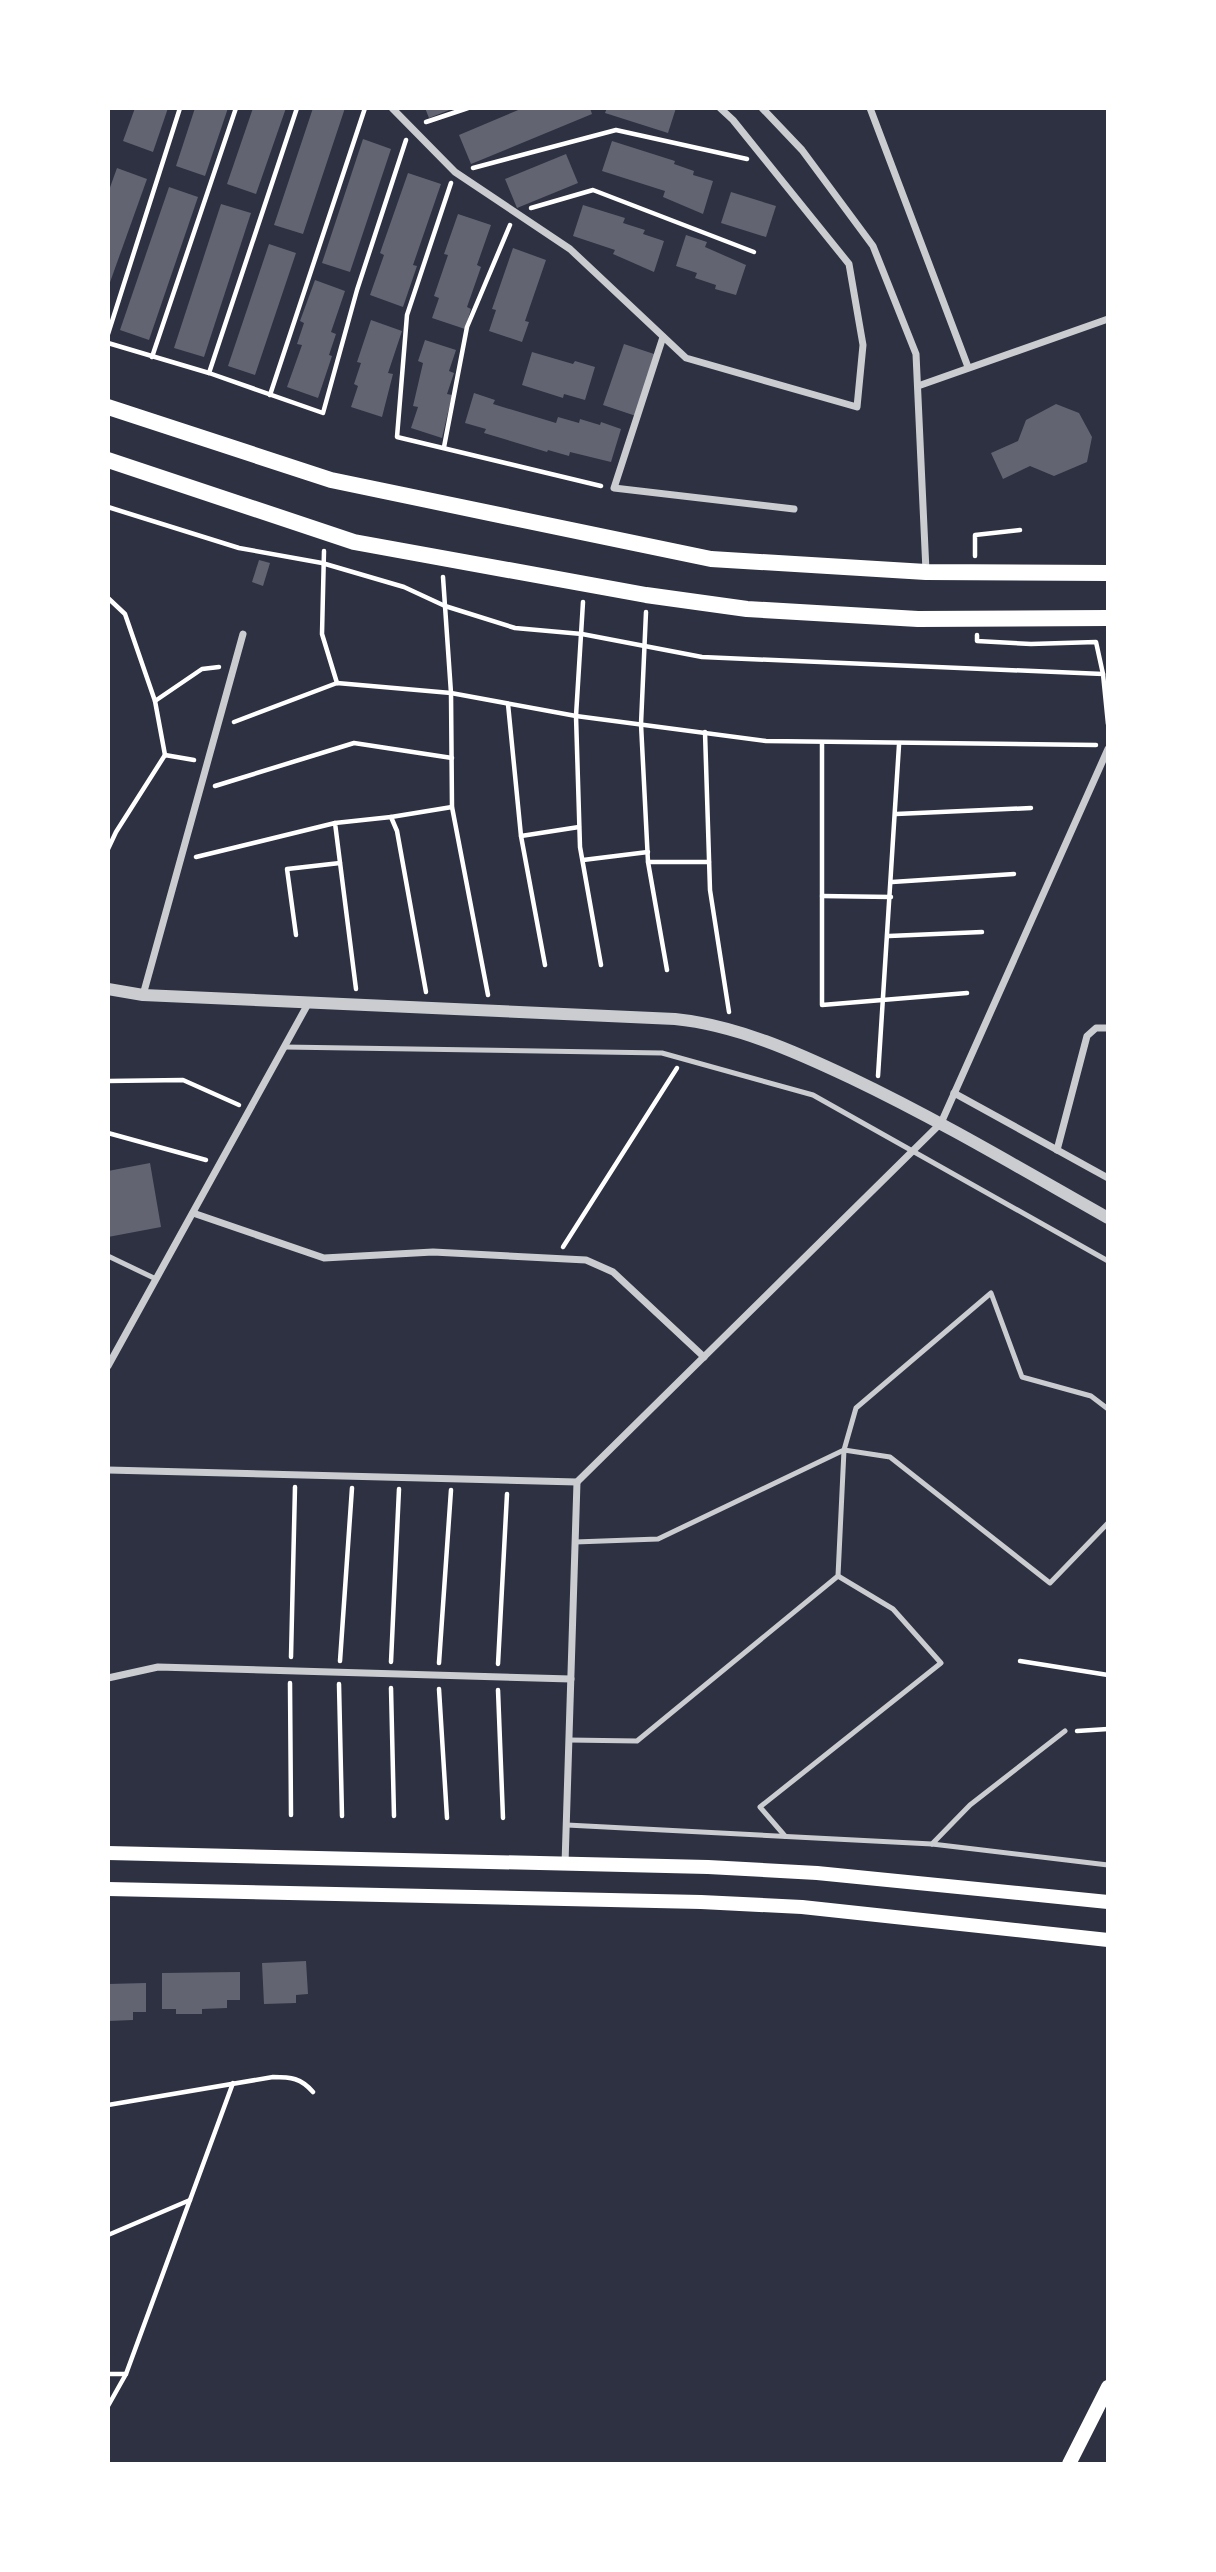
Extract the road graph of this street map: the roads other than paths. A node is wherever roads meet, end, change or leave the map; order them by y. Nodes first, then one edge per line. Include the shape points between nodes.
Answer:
1 (392, 108) edge
2 (720, 108) edge
3 (762, 108) edge
4 (870, 108) edge
5 (1108, 319) edge
6 (663, 337) junction
7 (968, 367) junction
8 (918, 386) junction
9 (108, 407) edge
10 (108, 460) edge
11 (794, 509) dead end
12 (926, 572) junction
13 (1105, 573) edge
14 (1107, 618) edge
15 (243, 634) dead end
16 (1108, 747) edge
17 (108, 989) edge
18 (143, 995) junction
19 (309, 1002) junction
20 (1108, 1028) edge
21 (284, 1047) junction
22 (954, 1093) junction
23 (941, 1123) junction
24 (914, 1150) junction
25 (1057, 1150) junction
26 (1108, 1178) edge
27 (193, 1213) junction
28 (1108, 1218) edge
29 (108, 1256) edge
30 (1108, 1261) edge
31 (156, 1279) junction
32 (704, 1357) junction
33 (108, 1366) edge
34 (1108, 1409) edge
35 (844, 1450) junction
36 (108, 1469) edge
37 (578, 1482) junction
38 (1108, 1524) edge
39 (575, 1542) junction
40 (838, 1576) junction
41 (108, 1678) edge
42 (571, 1679) junction
43 (1065, 1731) road end
44 (569, 1740) junction
45 (566, 1825) junction
46 (785, 1836) junction
47 (932, 1844) junction
48 (108, 1853) edge
49 (565, 1864) junction
50 (1108, 1865) edge
51 (108, 1889) edge
52 (1108, 1902) edge
53 (1108, 1940) edge
54 (1108, 2387) edge
55 (1069, 2463) edge

1 - 6 street via 455,172 570,249
2 - 6 street via 849,264 863,345 857,407 685,358
3 - 8 street via 802,150 873,246 916,354
4 - 7 street
5 - 7 street
6 - 11 street via 614,488
7 - 8 street
8 - 12 street
9 - 12 main road via 331,480 711,559
10 - 14 main road via 354,542 646,595 747,609 918,619
12 - 13 main road
15 - 18 street
16 - 22 street
17 - 18 street
18 - 19 street
19 - 21 street
19 - 23 street via 675,1018 732,1031 794,1053
20 - 25 street via 1096,1028 1087,1036
21 - 24 lane via 662,1053 813,1095
21 - 27 street
22 - 23 street
22 - 25 street
23 - 24 street
23 - 28 street
24 - 30 lane
24 - 32 street
25 - 26 street
27 - 31 street
27 - 32 street via 324,1258 433,1252 586,1260 613,1272
29 - 31 lane
31 - 33 street
32 - 37 street
34 - 35 lane via 1091,1396 1022,1377 991,1293 856,1408
35 - 38 lane via 890,1457 1050,1583
35 - 39 lane via 658,1539
35 - 40 lane
36 - 37 street
37 - 39 street
39 - 42 street
40 - 44 lane via 637,1741
40 - 46 lane via 893,1609 941,1663 760,1807
41 - 42 street via 158,1667
42 - 44 street
43 - 47 lane via 970,1805
44 - 45 street
45 - 46 lane
45 - 49 street
46 - 47 lane
47 - 50 lane
48 - 49 main road
49 - 52 main road via 817,1873
51 - 53 main road via 714,1903 826,1909
54 - 55 main road

